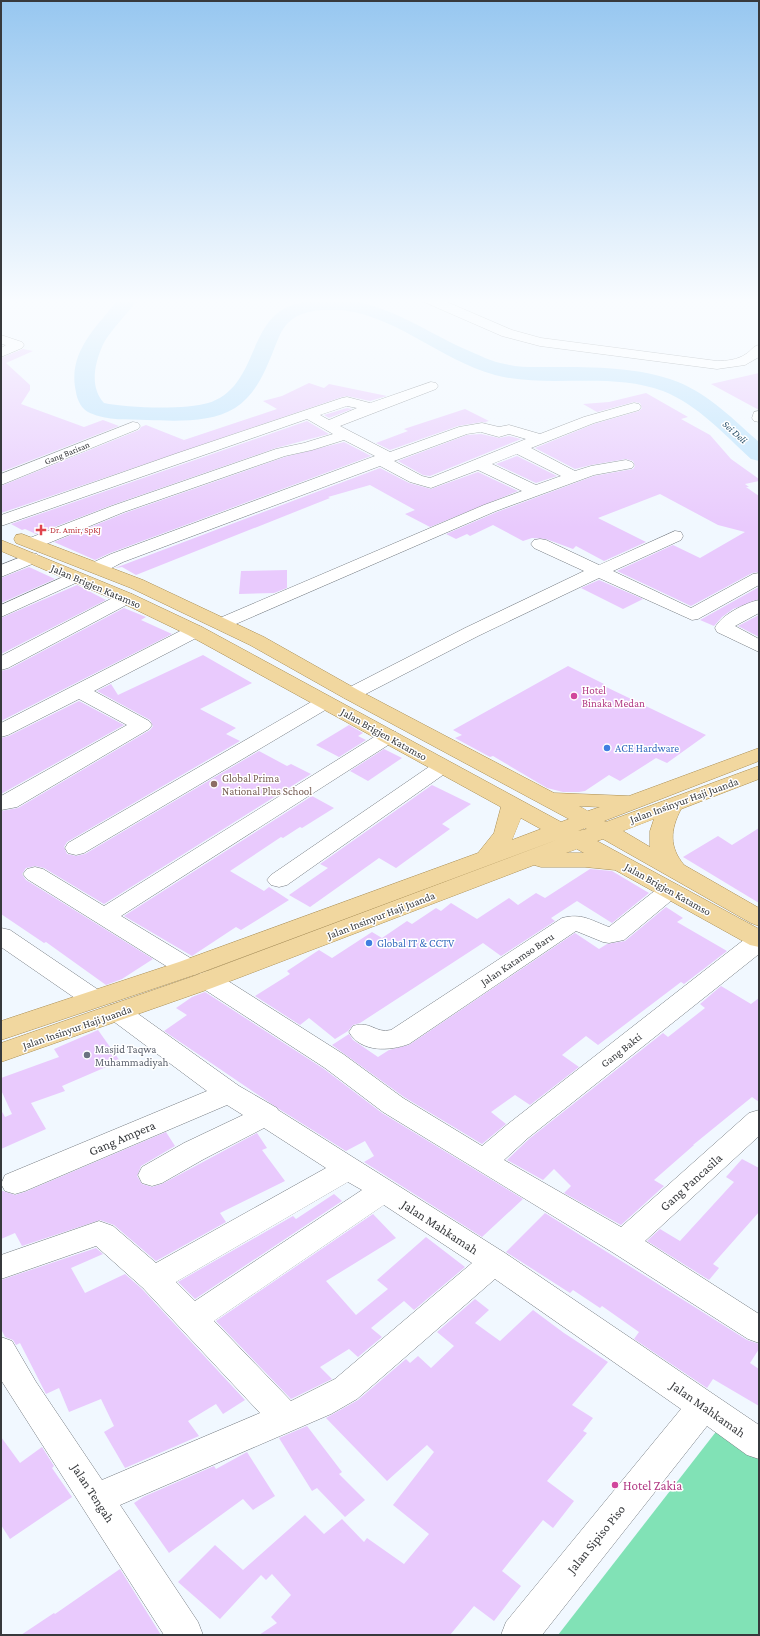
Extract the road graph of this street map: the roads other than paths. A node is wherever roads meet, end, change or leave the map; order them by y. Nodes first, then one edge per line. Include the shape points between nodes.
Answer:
1 (431, 386) dead end
2 (634, 406) dead end
3 (371, 408) junction
4 (308, 415) junction
5 (329, 425) junction
6 (133, 426) dead end
7 (345, 435) junction
8 (541, 439) junction
9 (162, 446) dead end
10 (518, 448) junction
11 (183, 456) junction
12 (384, 459) junction
13 (479, 464) junction
14 (626, 466) dead end
15 (574, 476) junction
16 (1, 480) edge
17 (535, 491) junction
18 (1, 521) edge
19 (1, 530) edge
20 (676, 536) dead end
21 (540, 544) dead end
22 (1, 545) edge
23 (32, 550) junction
24 (98, 568) junction
25 (600, 571) junction
26 (1, 572) edge
27 (74, 578) junction
28 (759, 578) edge
29 (126, 598) junction
30 (759, 605) edge
31 (1, 612) edge
32 (222, 624) junction
33 (195, 631) junction
34 (759, 646) edge
35 (1, 664) edge
36 (79, 691) junction
37 (351, 694) junction
38 (325, 702) junction
39 (1, 731) edge
40 (389, 736) junction
41 (759, 754) edge
42 (443, 766) junction
43 (759, 772) edge
44 (550, 799) junction
45 (632, 801) junction
46 (1, 803) edge
47 (512, 804) junction
48 (672, 805) junction
49 (582, 830) junction
50 (76, 848) dead end
51 (486, 858) junction
52 (518, 863) junction
53 (629, 868) junction
54 (35, 874) dead end
55 (279, 880) dead end
56 (673, 881) junction
57 (103, 916) junction
58 (759, 918) edge
59 (1, 936) edge
60 (759, 940) edge
61 (198, 974) junction
62 (94, 999) junction
63 (118, 1012) junction
64 (1, 1031) edge
65 (362, 1032) dead end
66 (1, 1053) edge
67 (229, 1093) junction
68 (267, 1115) junction
69 (759, 1120) edge
70 (484, 1161) junction
71 (349, 1168) junction
72 (152, 1175) dead end
73 (15, 1183) dead end
74 (384, 1190) junction
75 (623, 1243) junction
76 (494, 1262) junction
77 (1, 1267) edge
78 (154, 1279) junction
79 (192, 1320) junction
80 (759, 1330) edge
81 (4, 1363) edge
82 (703, 1406) junction
83 (286, 1418) junction
84 (759, 1444) edge
85 (96, 1499) junction
86 (185, 1635) edge
87 (519, 1635) edge

1 - 3 street
2 - 8 street
3 - 4 street via 347,401
3 - 5 street
4 - 5 street
4 - 11 street
5 - 7 street
6 - 16 street, Gang Barisan
7 - 12 street
7 - 23 street via 281,452 118,509
8 - 10 street
8 - 12 street via 513,429 499,432 491,428 474,427
9 - 11 street
10 - 13 street
10 - 15 street
11 - 18 street
12 - 13 street via 416,479 431,483
12 - 24 street via 118,558
13 - 17 street
14 - 15 street
15 - 17 street
17 - 32 street via 463,519
19 - 23 main road, Jalan Brigjen Katamso
20 - 25 street
21 - 25 street
22 - 23 main road, Jalan Brigjen Katamso
23 - 24 main road, Jalan Brigjen Katamso
23 - 26 street
23 - 27 main road, Jalan Brigjen Katamso
24 - 32 main road, Jalan Brigjen Katamso
25 - 28 street via 692,615
25 - 37 street
27 - 29 main road, Jalan Brigjen Katamso
27 - 31 street
29 - 33 main road, Jalan Brigjen Katamso
29 - 35 street
30 - 34 street via 726,624 724,628
32 - 37 main road, Jalan Brigjen Katamso
33 - 36 street
33 - 38 main road, Jalan Brigjen Katamso
36 - 39 street
36 - 46 street via 142,725 9,802
37 - 44 main road, Jalan Brigjen Katamso
38 - 40 main road, Jalan Brigjen Katamso
38 - 50 street
40 - 42 main road, Jalan Brigjen Katamso
40 - 57 street
41 - 45 main road, Jalan Insinyur Haji Juanda
42 - 47 main road, Jalan Brigjen Katamso
42 - 55 street
43 - 48 main road, Jalan Insinyur Haji Juanda
44 - 45 main road
44 - 49 main road, Jalan Brigjen Katamso
45 - 49 main road, Jalan Insinyur Haji Juanda
47 - 49 main road, Jalan Brigjen Katamso
47 - 51 main road via 507,832
48 - 49 main road, Jalan Insinyur Haji Juanda
48 - 56 main road via 662,827 660,842
49 - 51 main road, Jalan Insinyur Haji Juanda
49 - 52 main road, Jalan Insinyur Haji Juanda
49 - 53 main road, Jalan Brigjen Katamso
49 - 56 main road, Jalan Brigjen Katamso
51 - 61 main road, Jalan Insinyur Haji Juanda
52 - 53 main road via 585,860
52 - 61 main road, Jalan Insinyur Haji Juanda
53 - 56 main road, Jalan Brigjen Katamso
54 - 57 street
56 - 58 main road, Jalan Brigjen Katamso
56 - 60 main road, Jalan Brigjen Katamso
56 - 65 street, Jalan Katamso Baru via 616,934 610,936 578,923 570,924 400,1037 392,1041 376,1040
57 - 61 street
59 - 62 street
60 - 70 street, Gang Bakti via 518,1131
61 - 62 main road, Jalan Insinyur Haji Juanda
61 - 63 main road, Jalan Insinyur Haji Juanda
61 - 70 street via 334,1061 393,1105
62 - 64 main road, Jalan Insinyur Haji Juanda
63 - 66 main road, Jalan Insinyur Haji Juanda
63 - 67 street, Jalan Mahkamah
67 - 68 street, Jalan Mahkamah
67 - 73 street, Gang Ampera
68 - 71 street, Jalan Mahkamah
68 - 72 street
69 - 75 street, Gang Pancasila
70 - 75 street
71 - 74 street, Jalan Mahkamah
71 - 78 street
74 - 76 street, Jalan Mahkamah
74 - 79 street
75 - 80 street
76 - 82 street, Jalan Mahkamah
76 - 83 street via 346,1389
77 - 78 street via 99,1233
78 - 79 street
79 - 83 street
81 - 85 street, Jalan Tengah
82 - 84 street, Jalan Mahkamah
82 - 87 street, Jalan Sipiso Piso
83 - 85 street
85 - 86 street, Jalan Tengah

